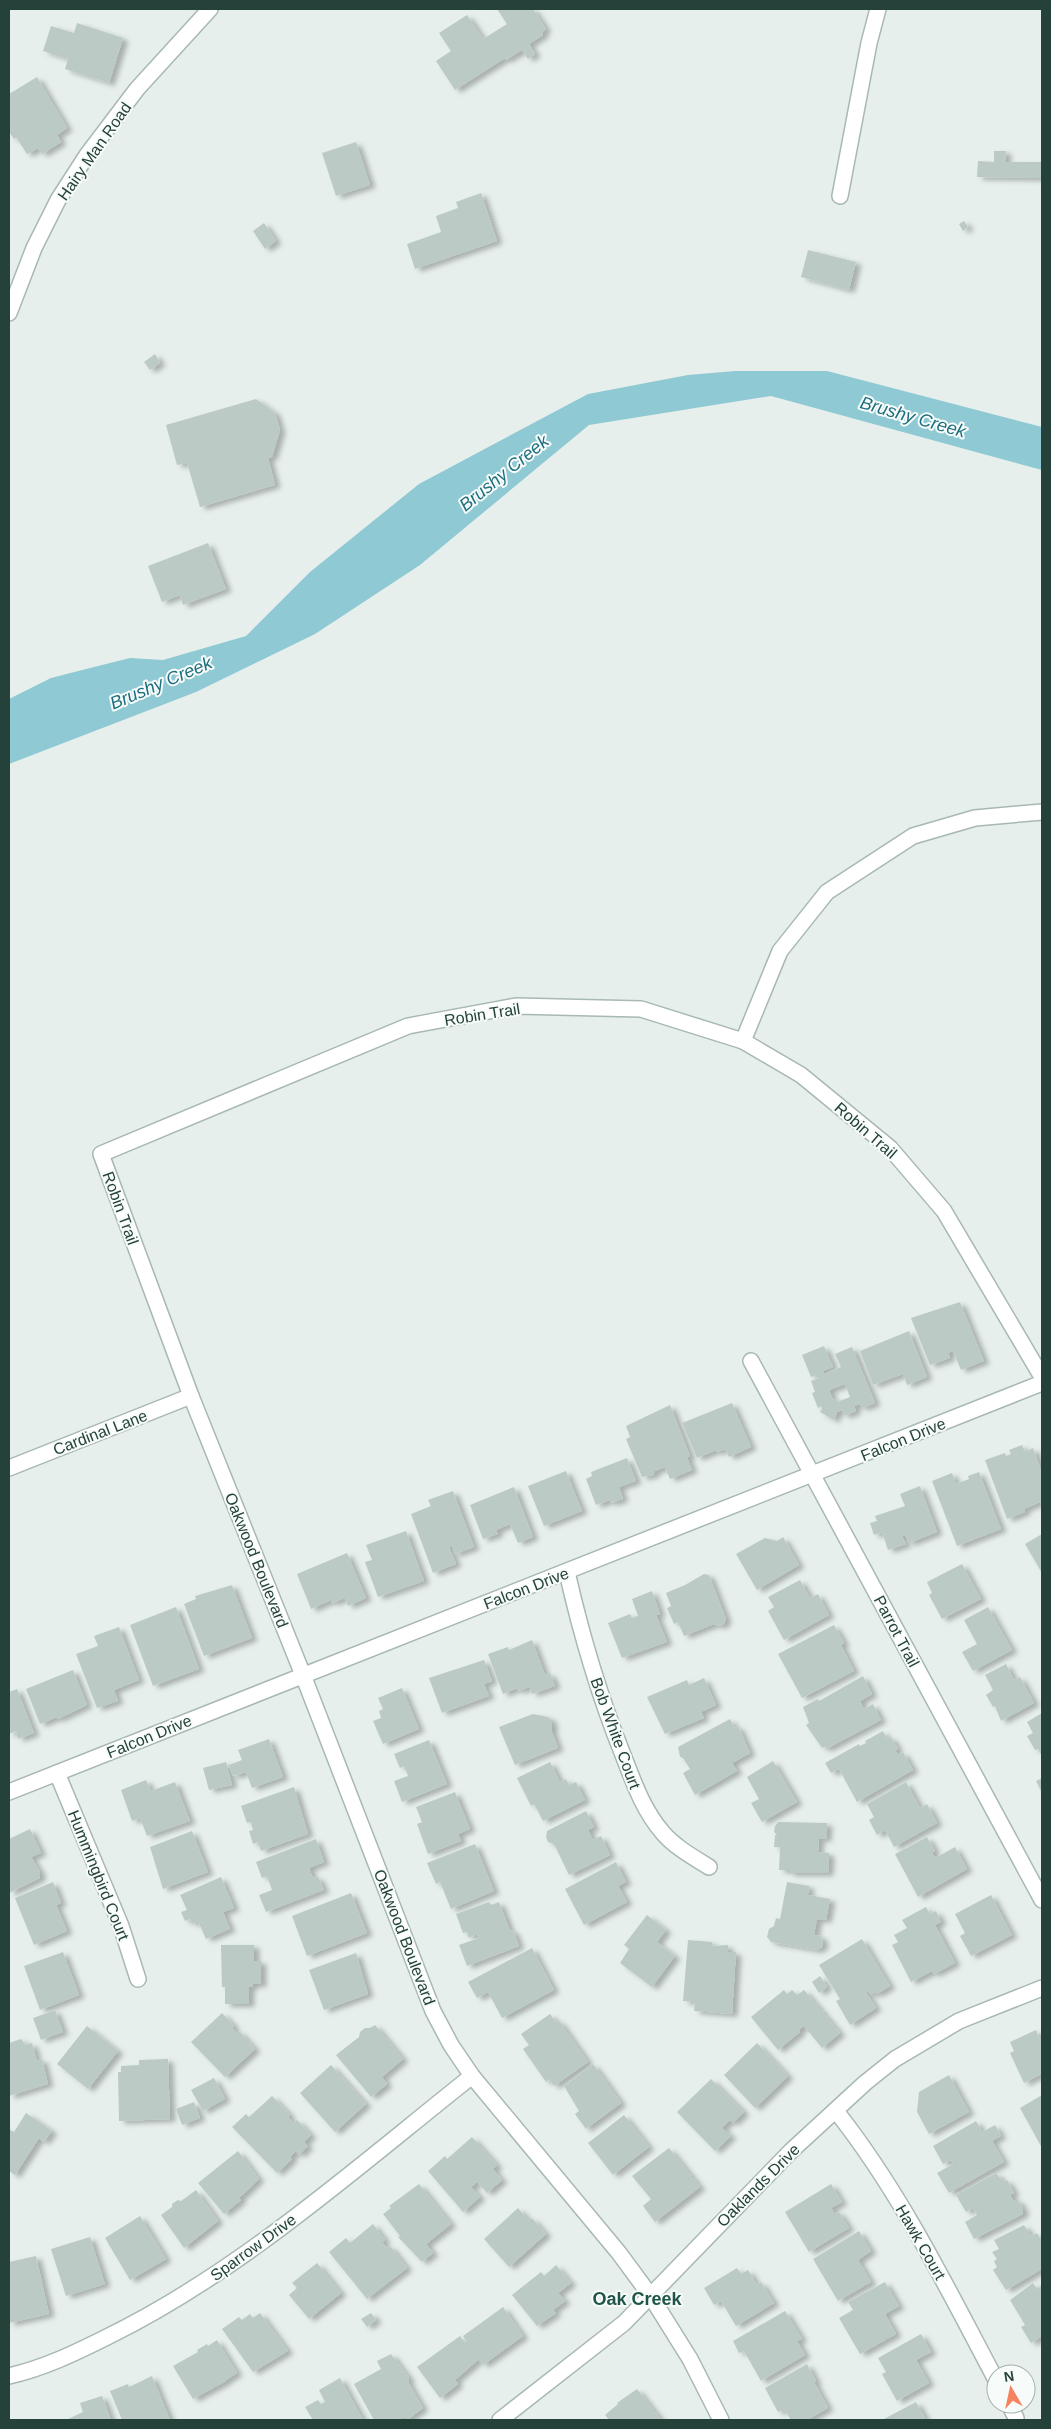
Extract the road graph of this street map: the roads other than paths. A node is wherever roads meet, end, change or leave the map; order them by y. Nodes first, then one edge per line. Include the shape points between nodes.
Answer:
1 (210, 9) edge
2 (878, 9) edge
3 (840, 196) dead end
4 (9, 313) edge
5 (1042, 812) edge
6 (744, 1041) junction
7 (751, 1361) dead end
8 (1042, 1377) edge
9 (1042, 1383) edge
10 (191, 1396) junction
11 (9, 1468) edge
12 (813, 1475) junction
13 (567, 1572) junction
14 (304, 1675) junction
15 (57, 1773) junction
16 (9, 1792) edge
17 (709, 1867) dead end
18 (1042, 1900) edge
19 (138, 1979) dead end
20 (1042, 1988) edge
21 (472, 2076) junction
22 (836, 2112) junction
23 (650, 2294) junction
24 (988, 2364) edge
25 (9, 2376) edge
26 (1014, 2414) edge
27 (1016, 2418) dead end
28 (500, 2420) edge
29 (721, 2420) edge

1 - 4 street, Hairy Man Road via 137,89 87,155 34,248
2 - 3 street
5 - 6 street via 975,818 913,836 827,892 780,951
6 - 8 street, Robin Trail via 801,1075 890,1148 944,1211
6 - 10 street, Robin Trail via 641,1009 516,1006 408,1026 101,1154
7 - 12 street, Parrot Trail
9 - 12 street, Falcon Drive
10 - 11 street, Cardinal Lane
10 - 14 street, Oakwood Boulevard
12 - 13 street, Falcon Drive
12 - 18 street, Parrot Trail
13 - 14 street, Falcon Drive
13 - 17 street, Bob White Court via 607,1716 640,1799 664,1834 684,1852
14 - 15 street, Falcon Drive
14 - 21 street, Oakwood Boulevard via 434,2011
15 - 16 street, Falcon Drive
15 - 19 street, Hummingbird Court via 121,1926
20 - 22 street, Oaklands Drive via 959,2021 926,2039 865,2083
21 - 23 street, Oakwood Boulevard
21 - 25 street, Sparrow Drive via 264,2240 196,2288 148,2317 64,2358
22 - 23 street, Oaklands Drive via 791,2151
22 - 24 street, Hawk Court via 882,2174
23 - 28 street, Oaklands Drive via 624,2322
23 - 29 street, Oakwood Boulevard
26 - 27 street

